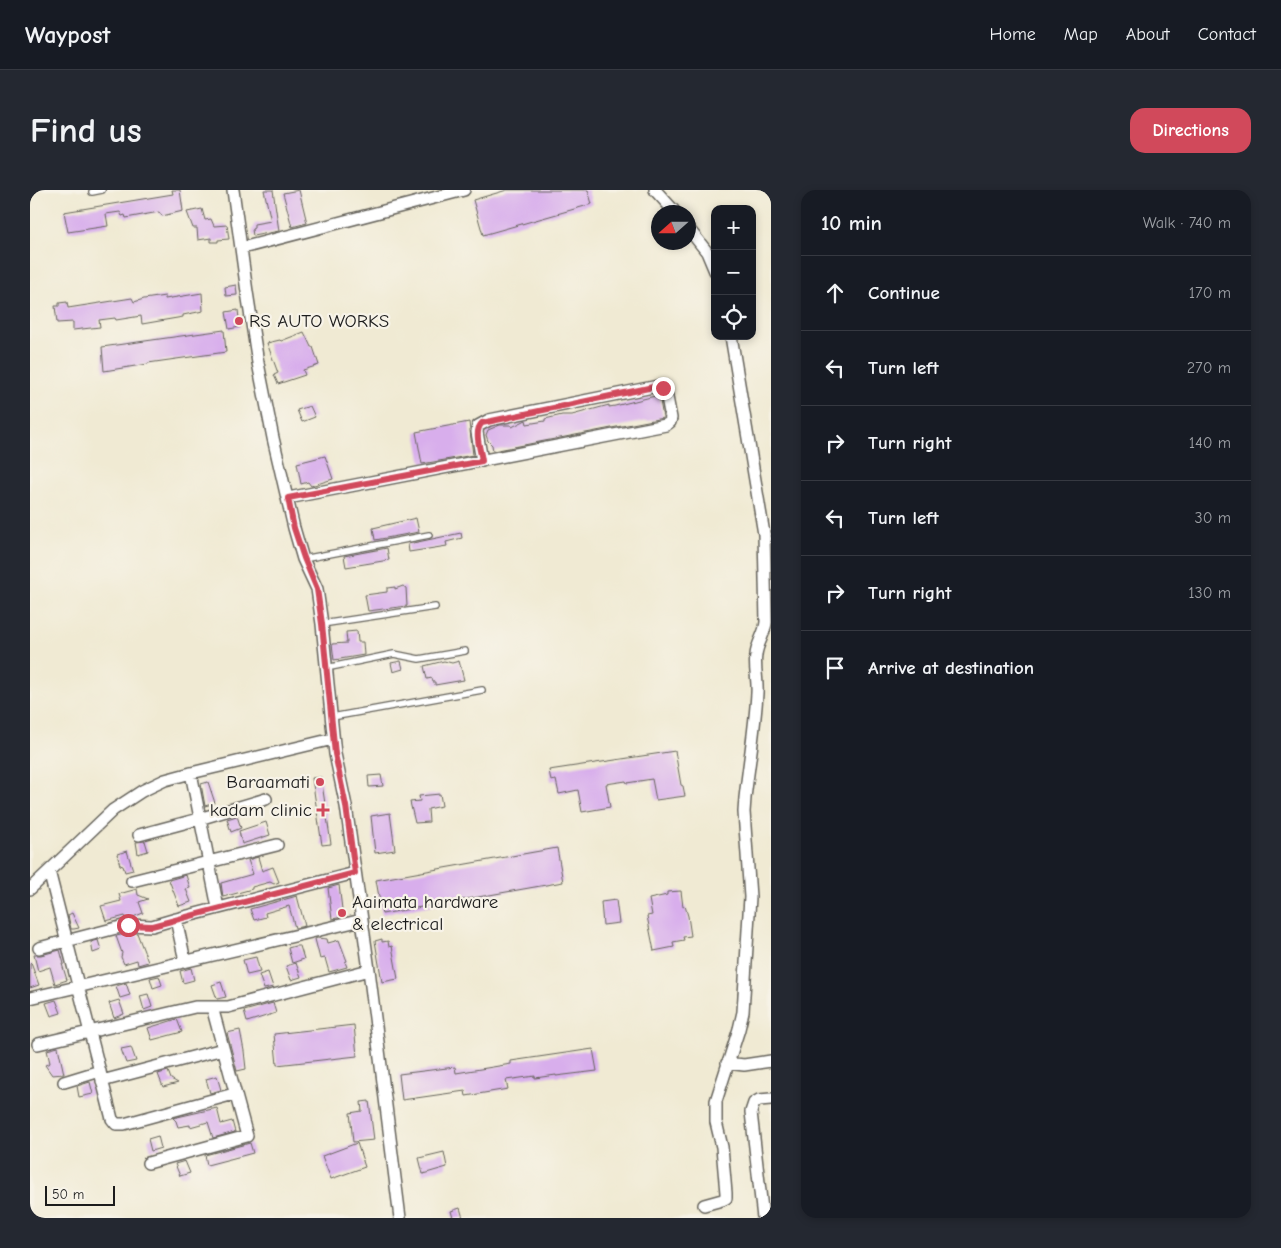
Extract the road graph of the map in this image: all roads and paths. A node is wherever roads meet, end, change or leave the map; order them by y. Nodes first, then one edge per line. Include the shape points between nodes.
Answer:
1 (102, 190) edge
2 (234, 190) edge
3 (464, 190) edge
4 (655, 190) edge
5 (92, 192) dead end
6 (669, 205) edge
7 (696, 238) edge
8 (242, 248) junction
9 (711, 262) edge
10 (732, 340) edge
11 (482, 461) junction
12 (288, 498) junction
13 (429, 535) dead end
14 (304, 558) junction
15 (435, 607) dead end
16 (322, 624) junction
17 (465, 651) dead end
18 (326, 668) junction
19 (482, 690) dead end
20 (332, 718) junction
21 (333, 739) junction
22 (190, 772) junction
23 (266, 799) dead end
24 (200, 819) junction
25 (139, 835) dead end
26 (277, 845) dead end
27 (209, 862) junction
28 (49, 871) junction
29 (355, 873) junction
30 (132, 881) dead end
31 (30, 889) edge
32 (218, 908) junction
33 (176, 919) junction
34 (362, 920) junction
35 (66, 940) junction
36 (39, 948) dead end
37 (185, 961) junction
38 (369, 970) junction
39 (78, 987) junction
40 (30, 998) edge
41 (212, 1007) junction
42 (89, 1032) junction
43 (38, 1044) dead end
44 (223, 1049) junction
45 (771, 1061) edge
46 (728, 1063) junction
47 (101, 1076) junction
48 (64, 1082) dead end
49 (234, 1094) junction
50 (771, 1099) edge
51 (148, 1163) dead end
52 (704, 1205) dead end
53 (400, 1218) edge
54 (763, 1218) edge

1 - 5 lane
2 - 8 street
3 - 8 street
4 - 6 street
7 - 9 street
8 - 12 street via 258,363
10 - 46 street via 764,534 766,616 765,630 756,654 758,692 744,798 750,897 744,1003
11 - 11 street via 666,425 671,418 666,392 658,386 482,423 477,432
11 - 12 street
12 - 14 street
13 - 14 lane
14 - 16 street via 317,589
15 - 16 lane
16 - 18 street
17 - 18 lane via 419,659 394,654
18 - 20 street
19 - 20 lane
20 - 21 street
21 - 22 street
21 - 29 street
22 - 24 street
22 - 28 street via 164,780 113,810
23 - 24 street
24 - 25 street
24 - 27 street
26 - 27 street
27 - 30 street
27 - 32 street
28 - 31 street
28 - 35 street
29 - 32 street
29 - 34 street
32 - 33 street
33 - 35 street via 152,926 128,925
33 - 37 street
34 - 37 street
34 - 38 street
35 - 36 street
35 - 39 street
37 - 39 street
38 - 41 street via 228,1007
38 - 53 street
39 - 40 street
39 - 42 street
41 - 42 street via 195,1007
41 - 44 street
42 - 43 street
42 - 47 street
44 - 47 street
44 - 49 street
45 - 46 street via 744,1065
46 - 52 street via 715,1112 722,1147 726,1198
47 - 48 street
47 - 49 street via 116,1124
49 - 51 street via 247,1136
50 - 54 street via 754,1103 751,1112

